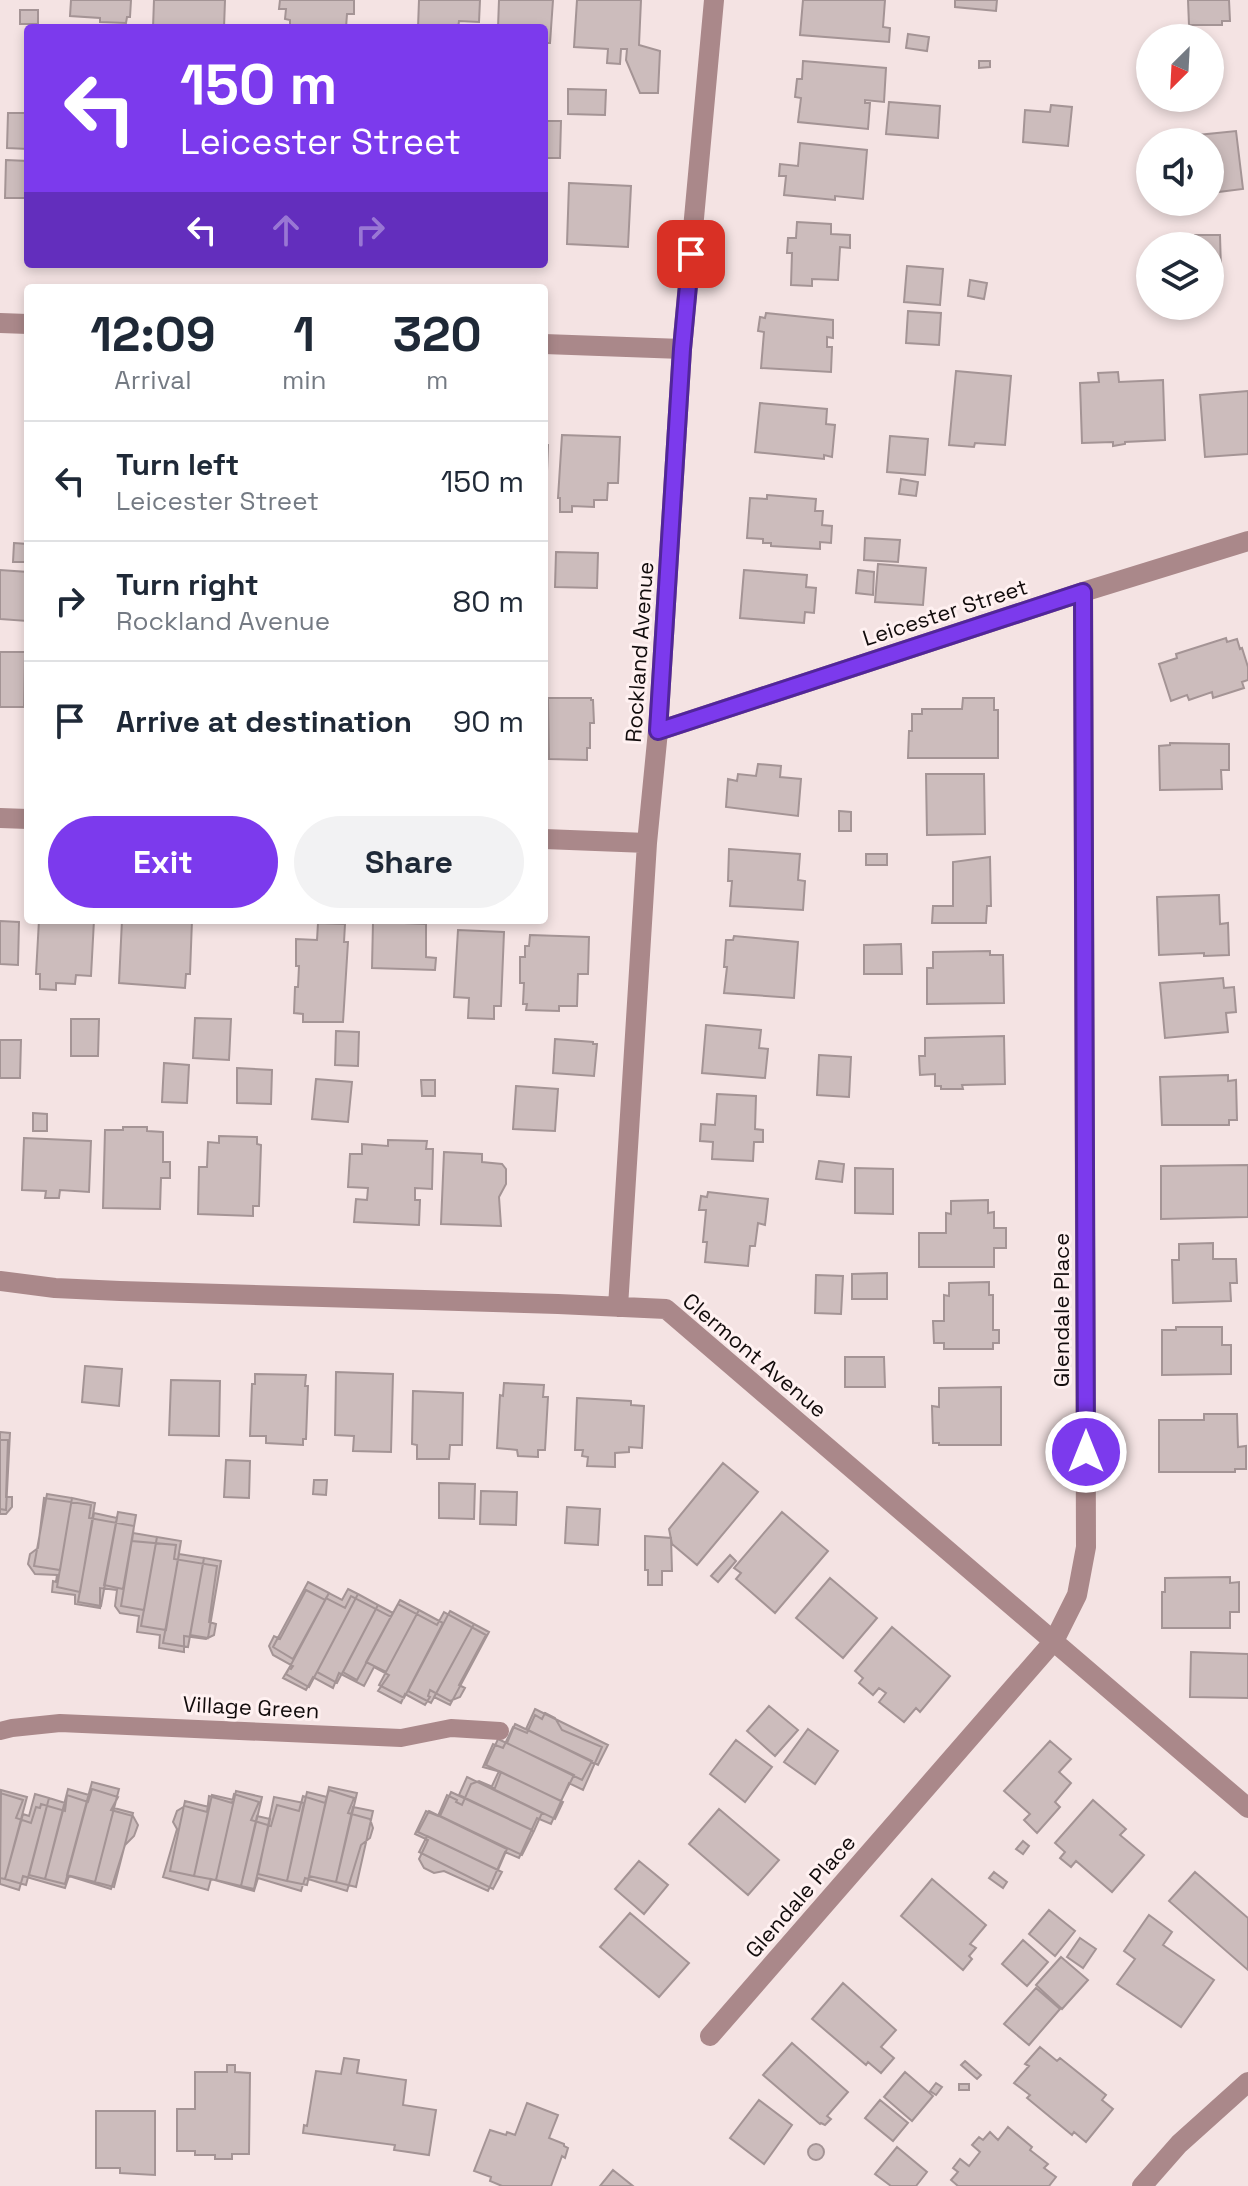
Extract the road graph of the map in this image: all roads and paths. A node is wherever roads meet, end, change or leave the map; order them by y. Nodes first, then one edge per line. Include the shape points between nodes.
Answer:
1 (714, 0) edge
2 (0, 323) edge
3 (24, 324) edge
4 (548, 344) edge
5 (682, 349) junction
6 (1248, 541) edge
7 (1083, 592) junction
8 (658, 731) junction
9 (0, 818) edge
10 (24, 819) edge
11 (548, 839) edge
12 (647, 843) junction
13 (0, 1281) edge
14 (618, 1307) junction
15 (1054, 1641) junction
16 (0, 1731) edge
17 (500, 1731) dead end
18 (1248, 1808) edge
19 (710, 2036) dead end
20 (1248, 2082) edge
21 (1142, 2186) edge

1 - 5 street, Rockland Avenue
2 - 3 street
4 - 5 street
5 - 8 street, Rockland Avenue
6 - 7 street, Leicester Street
7 - 8 street, Leicester Street
7 - 15 street, Glendale Place via 1086,1547 1077,1595
8 - 12 street, Rockland Avenue
9 - 10 street
11 - 12 street
12 - 14 street, Rockland Avenue
13 - 14 street, Clermont Avenue via 120,1291
14 - 15 street, Clermont Avenue via 666,1309
15 - 18 street, Clermont Avenue
15 - 19 street, Glendale Place
16 - 17 lane, Village Green via 60,1723 401,1738 451,1728
20 - 21 street via 1188,2135

